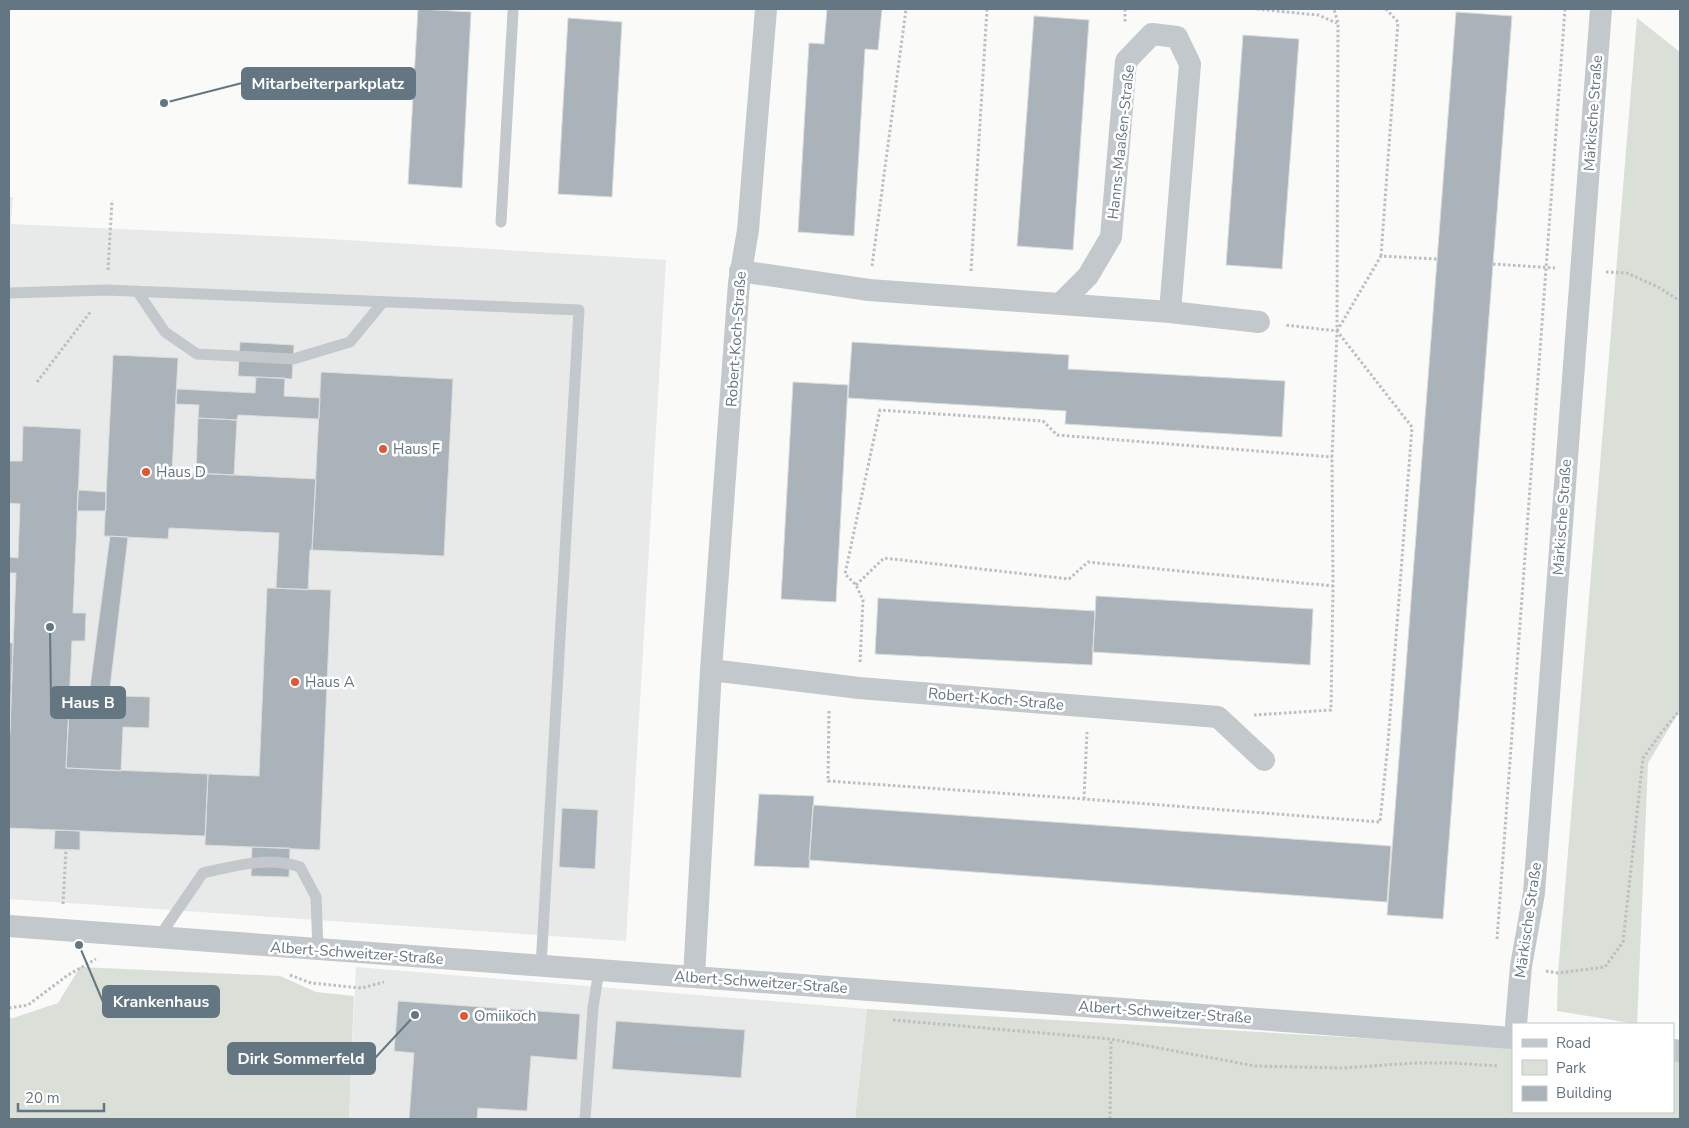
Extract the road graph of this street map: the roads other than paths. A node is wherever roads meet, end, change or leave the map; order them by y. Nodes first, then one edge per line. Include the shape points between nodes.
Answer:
1 (766, 9) edge
2 (1601, 9) edge
3 (513, 12) dead end
4 (502, 222) dead end
5 (740, 271) junction
6 (137, 292) junction
7 (9, 293) edge
8 (383, 302) junction
9 (1060, 304) junction
10 (1170, 312) junction
11 (1260, 322) road end
12 (711, 670) junction
13 (1264, 760) dead end
14 (9, 926) edge
15 (159, 937) junction
16 (318, 950) junction
17 (541, 966) junction
18 (599, 970) junction
19 (694, 977) junction
20 (1516, 1023) edge
21 (1512, 1038) edge
22 (585, 1119) edge

1 - 5 street, Robert-Koch-Straße via 748,230
2 - 20 street, Märkische Straße via 1534,893 1521,966
3 - 4 lane
5 - 9 street via 869,290
5 - 12 street, Robert-Koch-Straße
6 - 7 lane
6 - 8 lane
6 - 8 lane via 165,332 197,354 293,359 350,342
8 - 17 lane via 579,310
9 - 10 street
9 - 10 street, Hanns-Maaßen-Straße via 1088,276 1112,237 1126,61 1152,34 1177,37 1190,64
10 - 11 street
12 - 13 street, Robert-Koch-Straße via 860,688 1218,717
12 - 19 street, Robert-Koch-Straße
14 - 15 street, Albert-Schweitzer-Straße
15 - 16 street, Albert-Schweitzer-Straße
15 - 16 lane via 203,873 251,862 289,863 300,867 316,897
16 - 17 street, Albert-Schweitzer-Straße
17 - 18 street, Albert-Schweitzer-Straße
18 - 19 street, Albert-Schweitzer-Straße
18 - 22 lane
19 - 21 street, Albert-Schweitzer-Straße

